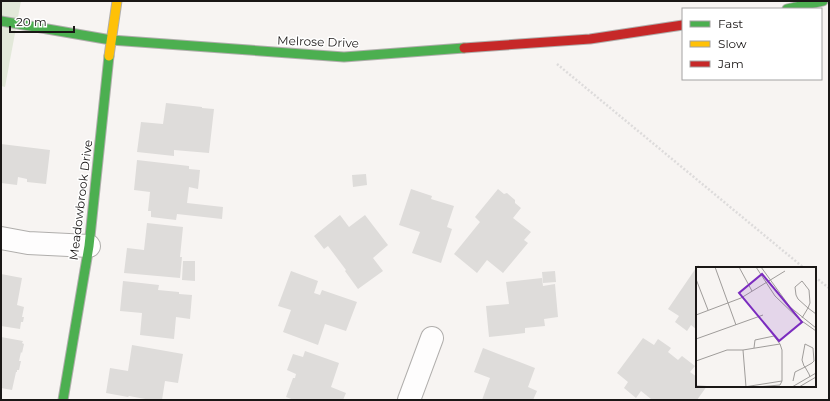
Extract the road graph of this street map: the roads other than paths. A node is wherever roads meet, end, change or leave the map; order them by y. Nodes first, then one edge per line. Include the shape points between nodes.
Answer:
1 (117, 1) edge
2 (823, 1) edge
3 (792, 8) edge
4 (1, 21) edge
5 (682, 25) edge
6 (111, 40) junction
7 (1, 238) edge
8 (89, 246) junction
9 (432, 338) dead end
10 (63, 400) edge
11 (409, 400) edge

1 - 6 main road, Meadowbrook Drive
2 - 3 main road
4 - 6 main road, Melrose Drive
5 - 6 main road, Melrose Drive via 590,39 344,57
6 - 8 main road, Meadowbrook Drive
7 - 8 street via 28,243
8 - 10 main road, Meadowbrook Drive
9 - 11 street

